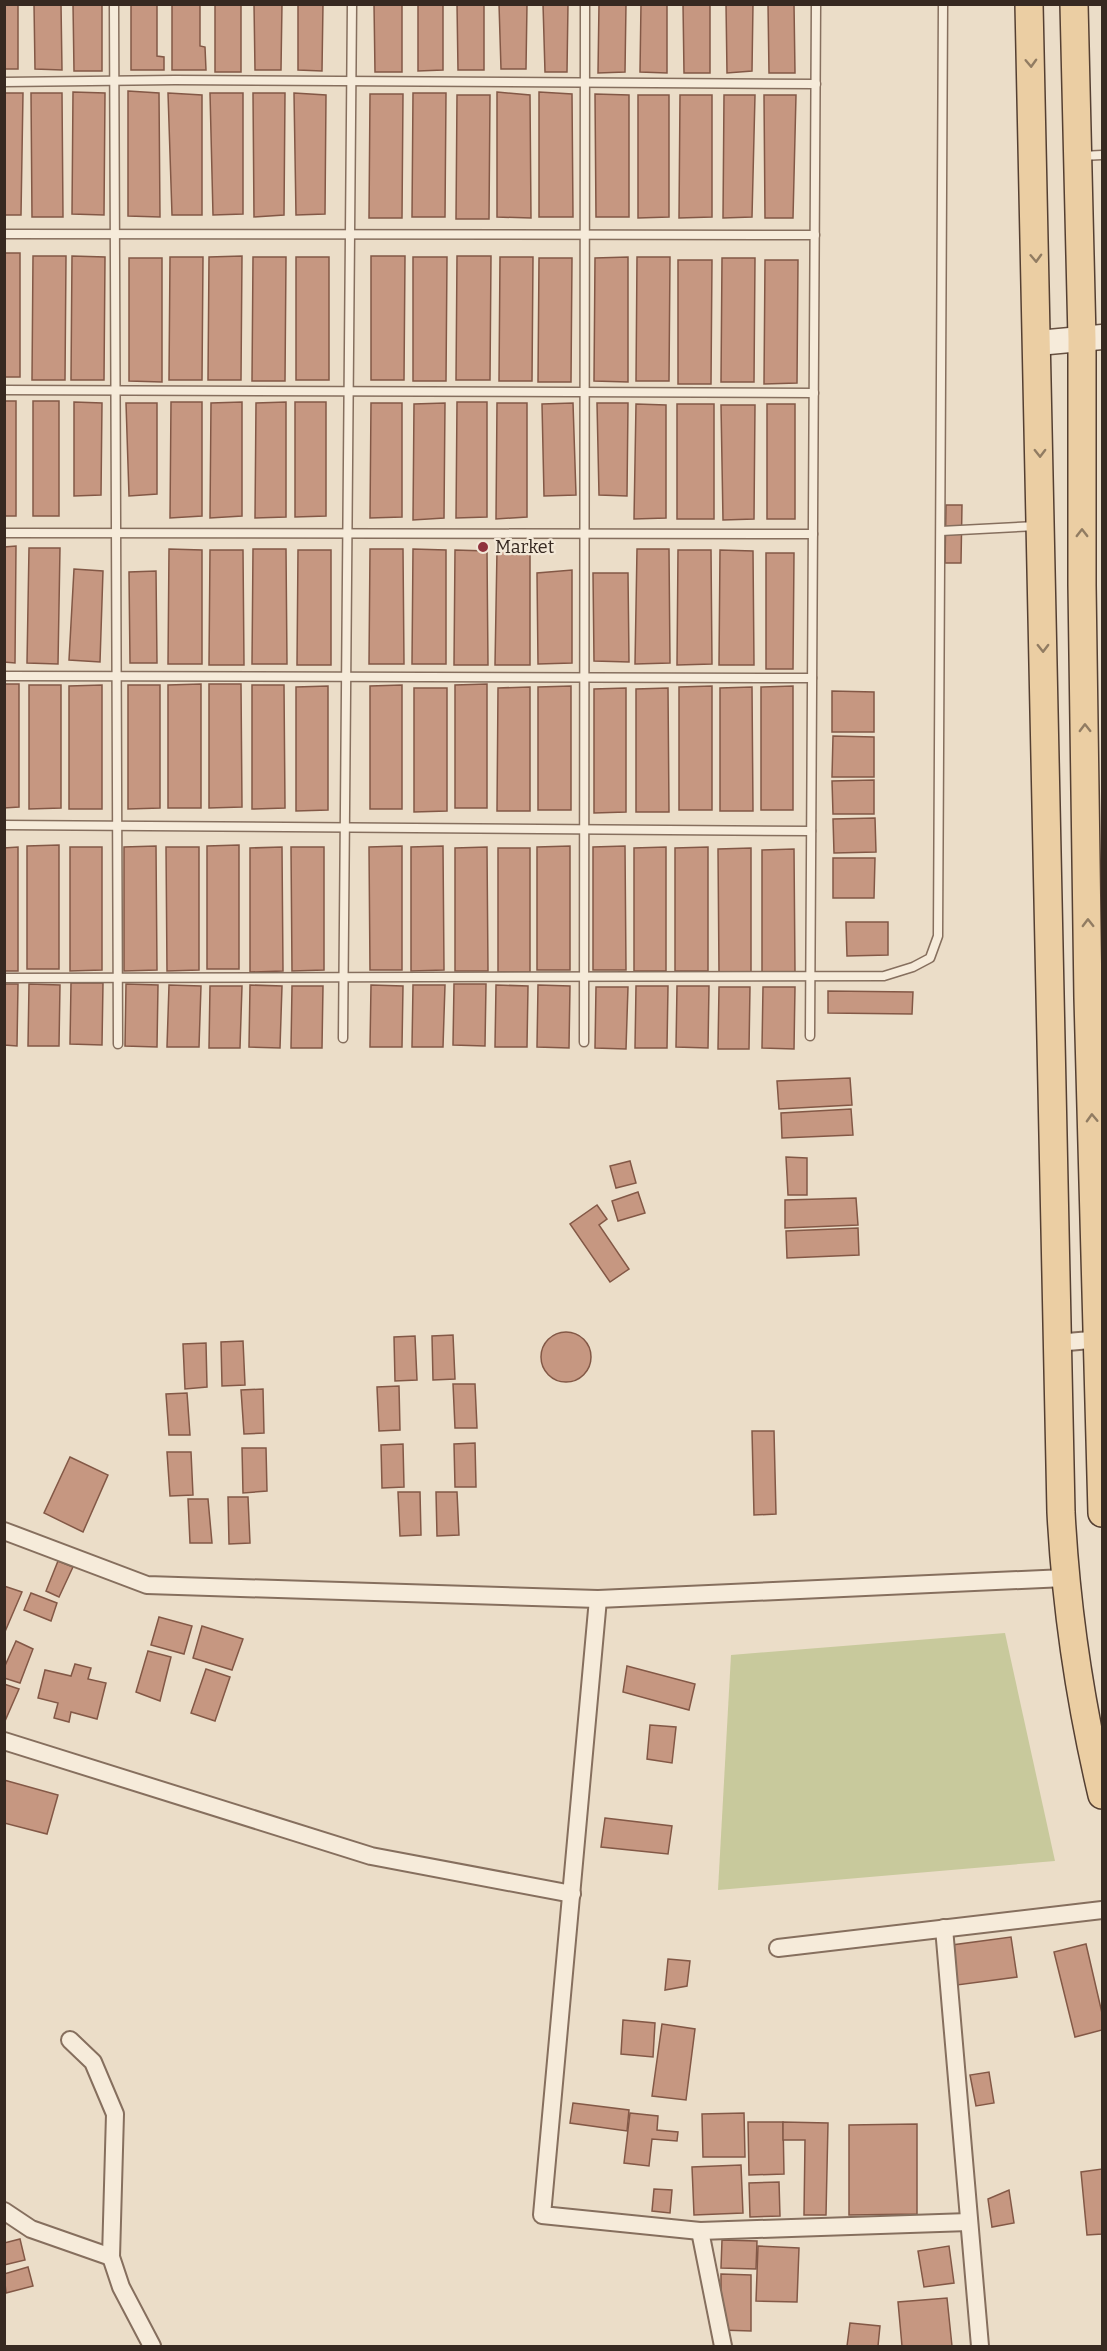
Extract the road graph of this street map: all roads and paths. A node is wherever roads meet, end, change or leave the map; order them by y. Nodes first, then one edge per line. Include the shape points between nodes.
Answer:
1 (114, 4) edge
2 (352, 4) edge
3 (585, 4) edge
4 (816, 4) edge
5 (944, 4) edge
6 (1029, 4) edge
7 (1074, 4) edge
8 (115, 81) junction
9 (351, 81) junction
10 (4, 82) edge
11 (585, 83) junction
12 (816, 84) junction
13 (1090, 156) edge
14 (4, 234) edge
15 (115, 234) junction
16 (350, 235) junction
17 (585, 235) junction
18 (815, 235) junction
19 (1092, 338) edge
20 (1038, 343) junction
21 (4, 390) edge
22 (116, 391) junction
23 (349, 392) junction
24 (584, 392) junction
25 (814, 393) junction
26 (1041, 526) junction
27 (941, 531) junction
28 (4, 533) edge
29 (116, 533) junction
30 (347, 533) junction
31 (584, 534) junction
32 (813, 534) junction
33 (4, 676) edge
34 (117, 677) junction
35 (346, 677) junction
36 (584, 678) junction
37 (812, 678) junction
38 (1094, 773) edge
39 (4, 825) edge
40 (118, 826) junction
41 (345, 828) junction
42 (584, 829) junction
43 (811, 831) junction
44 (4, 978) edge
45 (118, 978) junction
46 (344, 978) junction
47 (584, 978) junction
48 (810, 978) junction
49 (1088, 998) junction
50 (1050, 1001) junction
51 (810, 1036) dead end
52 (343, 1038) dead end
53 (584, 1042) dead end
54 (118, 1044) dead end
55 (1100, 1339) edge
56 (1056, 1343) junction
57 (1102, 1513) edge
58 (4, 1531) edge
59 (1065, 1578) junction
60 (598, 1599) junction
61 (4, 1741) edge
62 (1102, 1795) edge
63 (572, 1894) junction
64 (1102, 1910) edge
65 (944, 1928) junction
66 (778, 1948) dead end
67 (70, 2040) dead end
68 (4, 2211) edge
69 (969, 2222) junction
70 (700, 2231) junction
71 (111, 2257) junction
72 (152, 2346) edge
73 (723, 2346) edge
74 (980, 2346) edge

1 - 8 lane
2 - 9 lane
3 - 11 lane
4 - 12 lane
5 - 27 lane
6 -> 20 main road
7 - 13 main road
8 - 9 lane
8 - 10 lane
8 - 15 lane
9 - 11 lane
9 - 16 lane
11 - 12 lane
11 - 17 lane
12 - 18 lane
13 - 19 main road
14 - 15 lane
15 - 16 lane
15 - 22 lane
16 - 17 lane
16 - 23 lane
17 - 18 lane
17 - 24 lane
18 - 25 lane
19 - 20 main road
38 -> 19 main road via 1082,585
20 -> 26 main road
21 - 22 lane
22 - 23 lane
22 - 29 lane
23 - 24 lane
23 - 30 lane
24 - 25 lane
24 - 31 lane
25 - 32 lane
26 - 27 lane
26 -> 50 main road
27 - 48 lane via 938,936 930,958 884,976
28 - 29 lane
29 - 30 lane
29 - 34 lane
30 - 31 lane
30 - 35 lane
31 - 32 lane
31 - 36 lane
32 - 37 lane
33 - 34 lane
34 - 35 lane
34 - 40 lane
35 - 36 lane
35 - 41 lane
36 - 37 lane
36 - 42 lane
37 - 43 lane
49 -> 38 main road via 1092,962
39 - 40 lane
40 - 41 lane
40 - 45 lane
41 - 42 lane
41 - 46 lane
42 - 43 lane
42 - 47 lane
43 - 48 lane
44 - 45 lane
45 - 46 lane
45 - 54 lane
46 - 47 lane
46 - 52 lane
47 - 48 lane
47 - 53 lane
48 - 51 lane
49 - 50 main road
55 -> 49 main road
50 - 56 main road
55 - 56 street
55 - 57 main road
56 - 59 main road
58 - 60 street via 147,1585
59 - 60 street
59 - 62 main road via 1086,1729
60 - 63 street
61 - 63 street via 371,1856
63 - 70 street via 542,2215
64 - 65 street
65 - 66 street
65 - 69 street
67 - 71 street via 93,2062 115,2114
68 - 71 street via 31,2229
69 - 70 street
69 - 74 street
70 - 73 street
71 - 72 street via 121,2288

